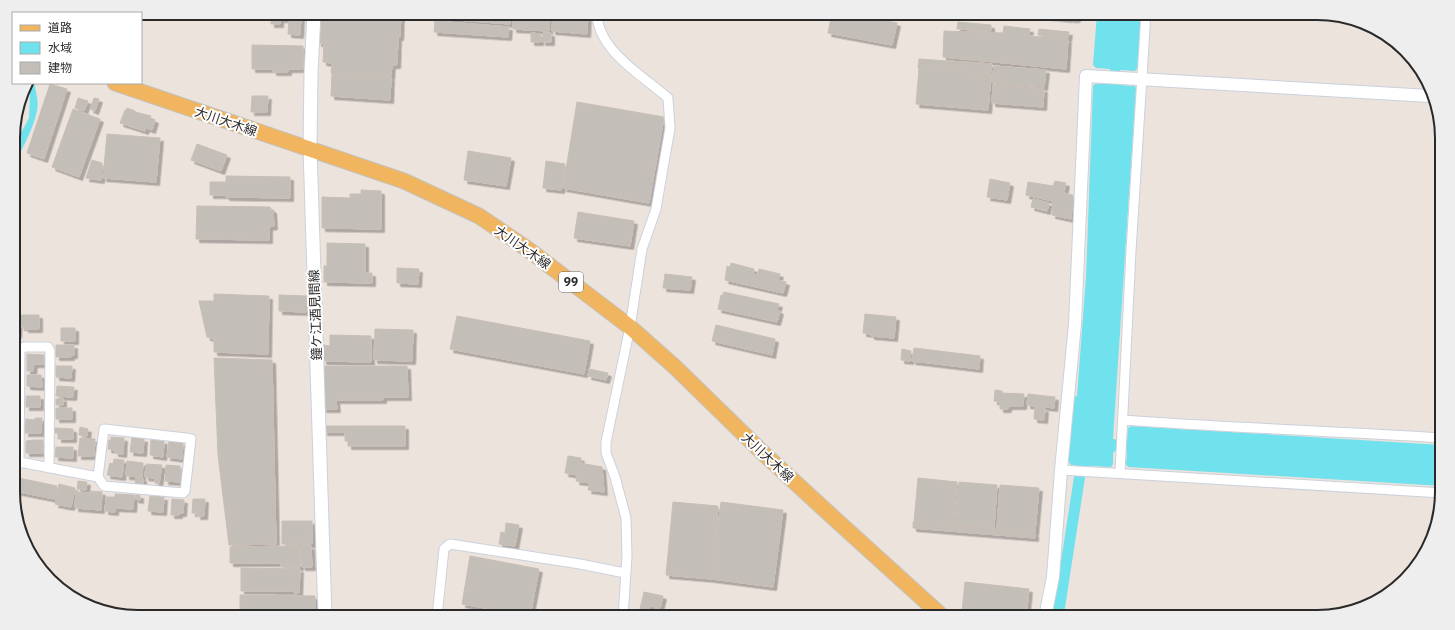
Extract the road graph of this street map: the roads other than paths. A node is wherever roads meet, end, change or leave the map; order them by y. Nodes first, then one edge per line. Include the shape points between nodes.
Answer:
1 (314, 20) edge
2 (598, 20) edge
3 (1145, 20) edge
4 (1138, 79) junction
5 (118, 84) edge
6 (1427, 96) edge
7 (310, 148) junction
8 (630, 327) junction
9 (20, 350) edge
10 (1123, 422) junction
11 (1435, 438) edge
12 (20, 462) edge
13 (49, 468) junction
14 (1064, 470) junction
15 (1120, 470) junction
16 (98, 477) junction
17 (1435, 492) edge
18 (625, 574) junction
19 (325, 610) edge
20 (438, 610) edge
21 (623, 610) edge
22 (935, 610) edge
23 (1047, 610) edge

1 - 7 main road, 鐘ケ江酒見間線
2 - 8 street via 601,35 621,60 668,98 670,128 656,209 642,249
3 - 4 street
4 - 6 street
4 - 10 street
4 - 14 street via 1086,76 1075,324
5 - 7 main road, 大川大木線 / 99
7 - 8 main road, 大川大木線 / 99 via 404,181 479,216 529,250
7 - 19 main road, 鐘ケ江酒見間線
8 - 18 street via 606,442 606,452 626,518
8 - 22 main road, 大川大木線 / 99
9 - 13 street via 24,347 48,348 50,351
10 - 11 street
10 - 15 street
12 - 13 street
13 - 16 street
14 - 15 street
14 - 23 street via 1054,576
15 - 17 street
16 - 16 street via 104,429 191,439 184,493 104,486
18 - 20 street via 580,564 450,544 444,549
18 - 21 street

